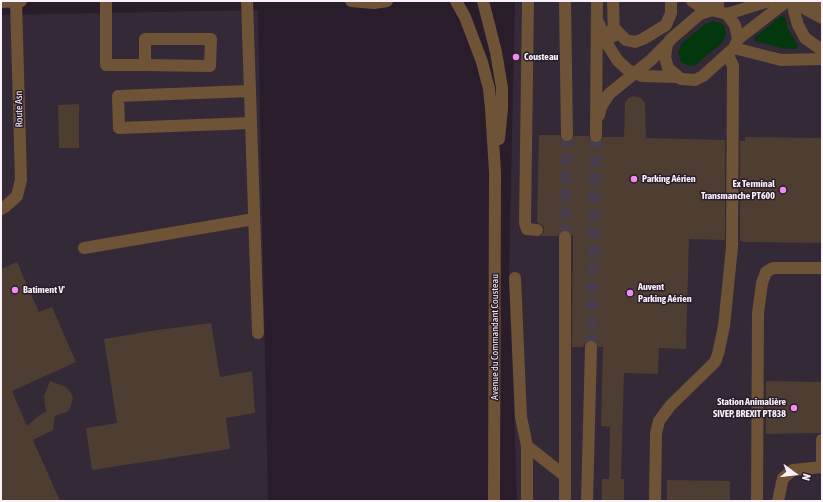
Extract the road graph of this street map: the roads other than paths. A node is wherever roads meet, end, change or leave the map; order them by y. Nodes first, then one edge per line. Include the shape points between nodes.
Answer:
1 (16, 1) edge
2 (20, 1) edge
3 (106, 1) edge
4 (247, 1) edge
5 (351, 1) edge
6 (387, 1) edge
7 (456, 1) edge
8 (484, 1) edge
9 (528, 1) edge
10 (597, 1) edge
11 (613, 1) edge
12 (671, 1) edge
13 (692, 1) edge
14 (770, 1) edge
15 (786, 1) edge
16 (792, 1) edge
17 (809, 1) edge
18 (1, 2) edge
19 (564, 4) edge
20 (721, 9) edge
21 (822, 9) edge
22 (822, 18) edge
23 (596, 19) junction
24 (613, 27) junction
25 (667, 44) junction
26 (734, 47) junction
27 (822, 50) edge
28 (616, 58) junction
29 (822, 59) edge
30 (145, 65) junction
31 (634, 73) junction
32 (676, 76) junction
33 (250, 91) junction
34 (251, 123) junction
35 (567, 135) tunnel mouth
36 (495, 172) junction
37 (1, 209) edge
38 (254, 219) junction
39 (537, 230) dead end
40 (565, 237) tunnel mouth
41 (84, 248) dead end
42 (822, 268) edge
43 (515, 278) dead end
44 (258, 333) dead end
45 (591, 347) tunnel mouth
46 (822, 440) edge
47 (527, 446) junction
48 (822, 467) edge
49 (565, 476) junction
50 (494, 501) edge
51 (527, 501) edge
52 (565, 501) edge
53 (587, 501) edge
54 (654, 501) edge
55 (757, 501) edge
56 (778, 501) edge

1 - 2 street
1 - 18 street
1 - 37 street, Route Asn via 21,180 17,196
3 - 30 street via 106,65
4 - 33 street
5 - 6 street
7 - 36 street, Avenue du Commandant Cousteau via 465,17 482,62 489,89
8 - 36 street, Avenue du Commandant Cousteau via 502,88
9 - 39 street via 525,223 527,229
10 - 23 street
11 - 24 street
12 - 24 street via 671,13 666,25 643,39 635,42 626,40
13 - 20 street via 698,5
14 - 20 street
15 - 26 street
16 - 22 street, bridge
16 - 27 street via 797,22 805,38
17 - 21 street
19 - 35 street
20 - 25 street via 700,14
20 - 26 street via 736,25
23 - 28 street
23 - 31 street via 596,133 601,107 609,94
24 - 28 street
25 - 31 street
25 - 32 street via 665,63
26 - 29 street via 782,60
26 - 32 street via 703,76 695,80 688,81
26 - 54 street via 732,247 724,326 715,362 670,406 659,421 656,433
28 - 31 street via 622,66
30 - 30 street via 210,66 210,39 145,39
31 - 32 street via 647,77
33 - 34 street
33 - 34 street via 118,96 119,128
34 - 38 street
36 - 50 street, Avenue du Commandant Cousteau
38 - 41 street
38 - 44 street
40 - 49 street
42 - 55 street via 773,268 766,272 762,283 758,313
43 - 47 street via 522,417
45 - 53 street
46 - 48 street
47 - 49 street
47 - 51 street
48 - 56 street via 793,470 784,478
49 - 52 street

